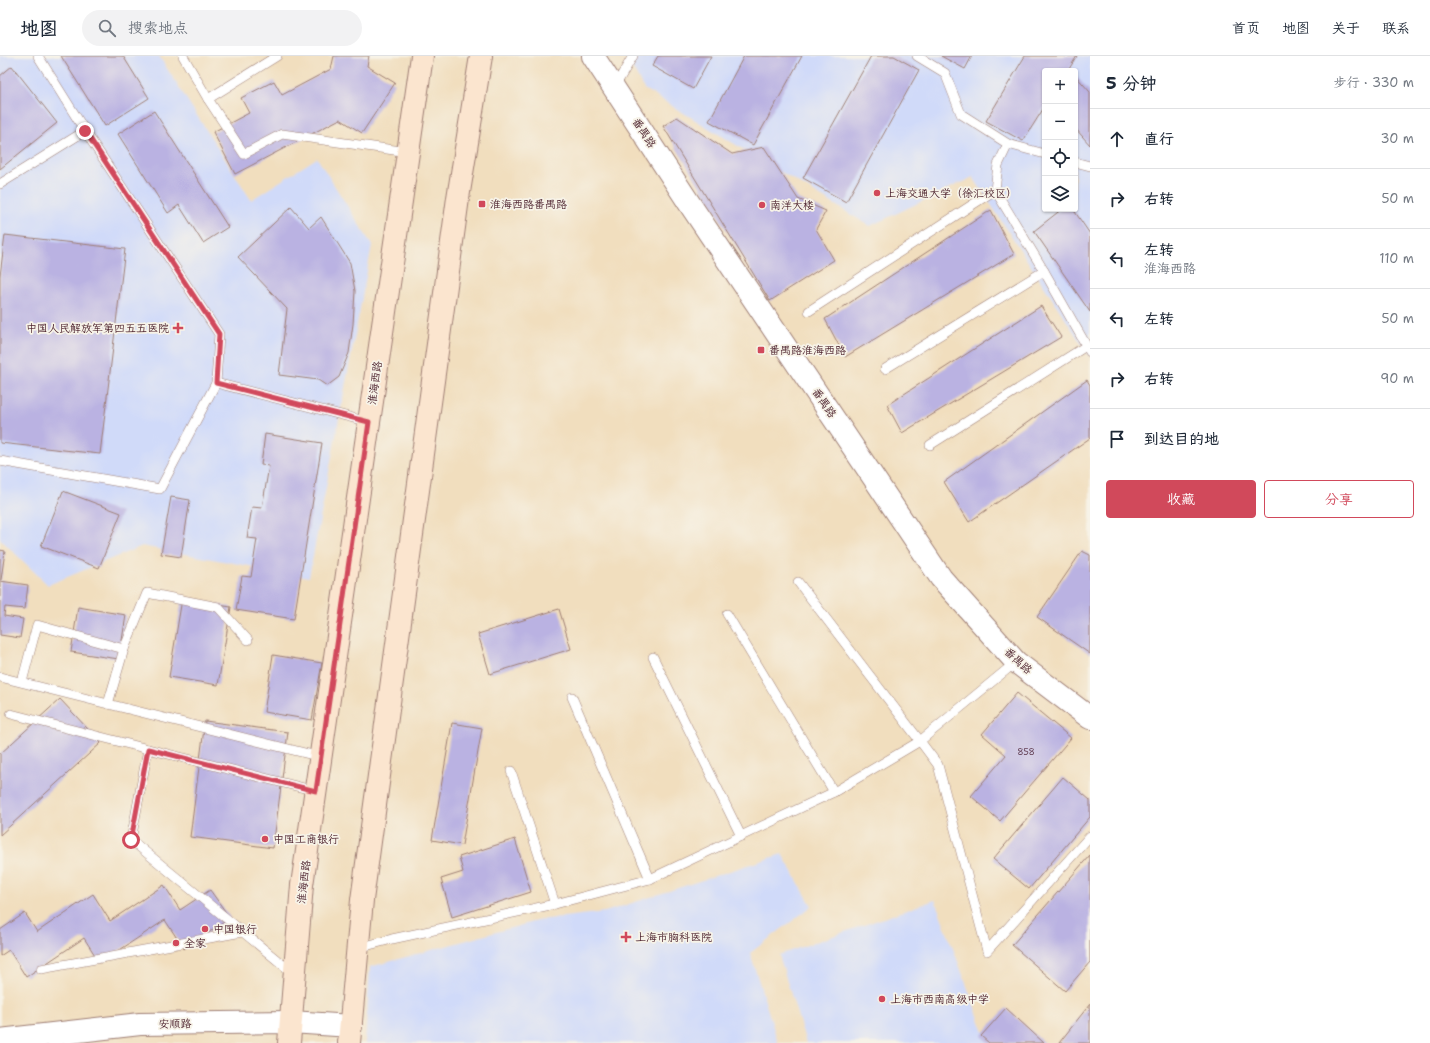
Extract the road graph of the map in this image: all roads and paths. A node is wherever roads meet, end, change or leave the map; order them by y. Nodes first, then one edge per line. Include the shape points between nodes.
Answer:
1 (38, 56) edge
2 (183, 56) edge
3 (277, 56) edge
4 (422, 56) edge
5 (481, 56) edge
6 (594, 56) edge
7 (633, 56) edge
8 (917, 56) edge
9 (614, 88) junction
10 (208, 99) junction
11 (85, 131) junction
12 (1008, 144) junction
13 (408, 152) junction
14 (1042, 153) edge
15 (1078, 163) edge
16 (1090, 166) edge
17 (0, 184) edge
18 (995, 190) junction
19 (1044, 271) junction
20 (809, 311) dead end
21 (1088, 349) edge
22 (885, 369) dead end
23 (216, 383) junction
24 (369, 422) junction
25 (930, 445) dead end
26 (0, 461) edge
27 (798, 582) dead end
28 (727, 614) dead end
29 (248, 640) dead end
30 (124, 649) junction
31 (654, 657) dead end
32 (1016, 662) junction
33 (0, 677) edge
34 (22, 682) junction
35 (572, 697) dead end
36 (108, 704) junction
37 (11, 714) dead end
38 (1090, 718) edge
39 (920, 741) junction
40 (148, 749) junction
41 (321, 757) junction
42 (512, 771) dead end
43 (316, 791) junction
44 (834, 792) junction
45 (741, 836) junction
46 (1090, 836) edge
47 (650, 879) junction
48 (555, 904) junction
49 (242, 932) junction
50 (358, 948) junction
51 (41, 969) dead end
52 (295, 975) junction
53 (291, 1022) junction
54 (350, 1034) edge
55 (0, 1040) edge
56 (289, 1043) edge

1 - 11 lane
2 - 10 lane
3 - 10 lane
4 - 13 main road, 淮海西路
5 - 50 main road via 457,206 362,900
6 - 9 street, 番禺路
7 - 9 lane
8 - 12 lane via 945,73 961,114
9 - 32 street, 番禺路 via 941,578
10 - 13 lane via 244,154 282,134
11 - 17 lane
11 - 23 lane via 219,334
12 - 14 lane
12 - 18 lane via 998,165
13 - 24 main road, 淮海西路
15 - 16 lane
18 - 19 lane
18 - 20 lane
19 - 21 lane
19 - 22 lane
21 - 25 lane
23 - 24 lane
23 - 26 lane via 160,489
24 - 41 main road, 淮海西路
27 - 39 lane
28 - 44 lane
29 - 30 lane via 218,607 147,593
30 - 34 lane via 37,625
30 - 36 lane
31 - 45 lane
32 - 38 street, 番禺路
32 - 39 lane
33 - 34 lane
34 - 36 lane
35 - 47 lane
36 - 41 lane
37 - 40 lane
39 - 44 lane
39 - 46 lane via 938,765 987,951
40 - 43 lane
40 - 49 lane via 131,840
41 - 43 main road, 淮海西路
42 - 48 lane
43 - 52 main road, 淮海西路 via 302,885
44 - 45 lane
45 - 47 lane
47 - 48 lane
48 - 50 lane
49 - 51 lane
49 - 52 lane
50 - 54 main road
52 - 53 main road, 淮海西路
53 - 54 street, 安顺路
53 - 55 street, 安顺路 via 140,1024
53 - 56 main road, 淮海西路

